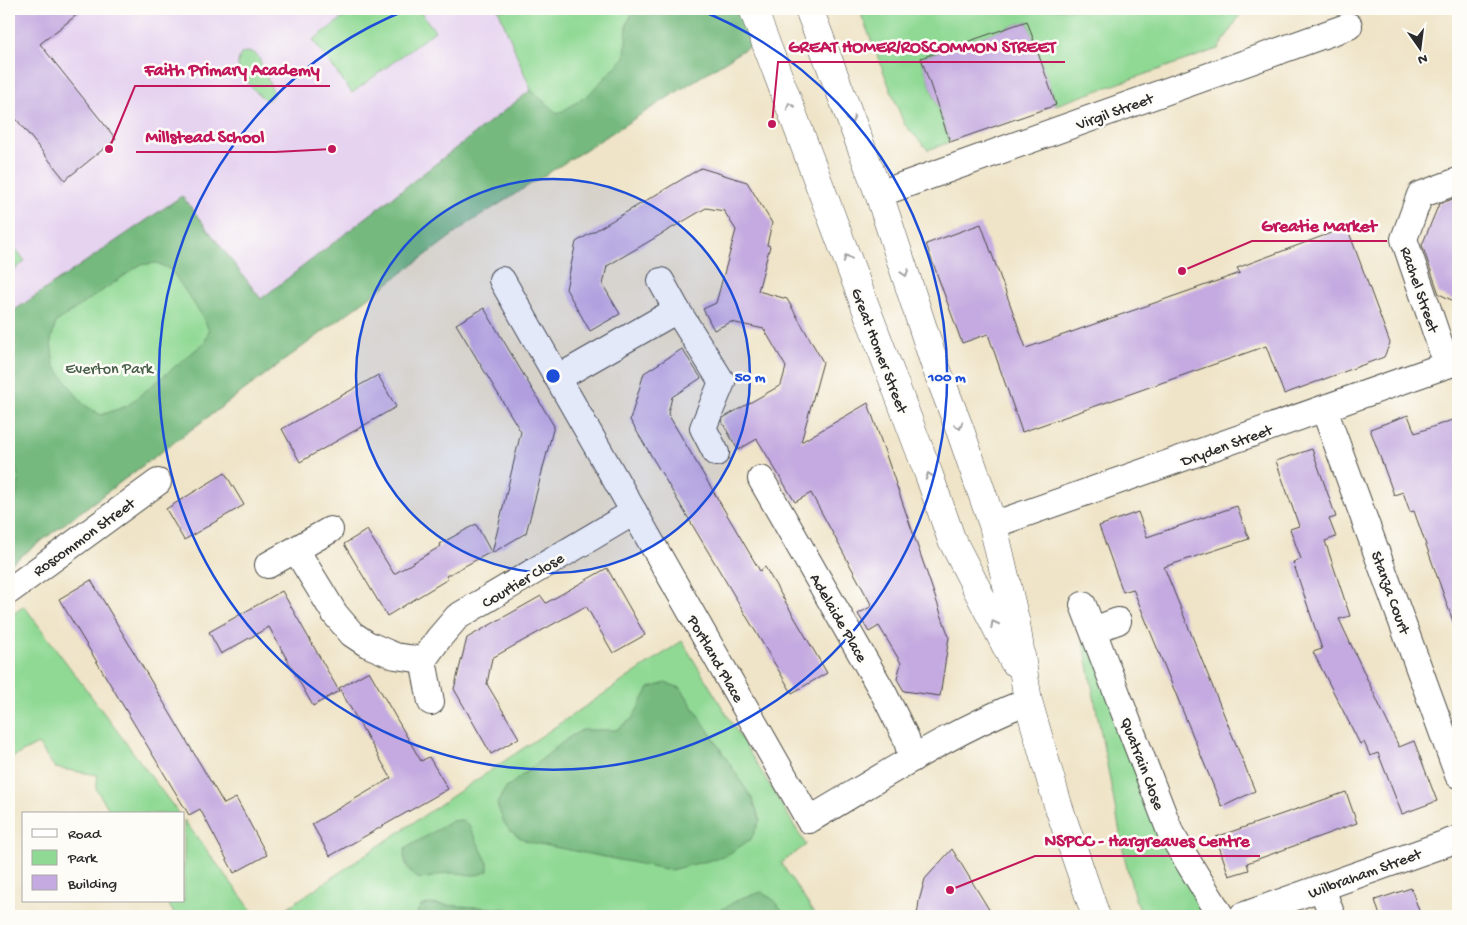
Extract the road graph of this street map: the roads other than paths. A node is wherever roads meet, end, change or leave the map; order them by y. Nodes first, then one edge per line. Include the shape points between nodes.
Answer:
1 (753, 9) edge
2 (809, 9) edge
3 (1349, 26) dead end
4 (1458, 181) edge
5 (879, 194) junction
6 (502, 280) dead end
7 (661, 281) dead end
8 (677, 310) junction
9 (1453, 363) edge
10 (558, 378) junction
11 (1324, 409) junction
12 (716, 453) dead end
13 (761, 478) dead end
14 (158, 482) dead end
15 (634, 512) junction
16 (993, 525) junction
17 (330, 530) dead end
18 (296, 550) junction
19 (268, 565) dead end
20 (9, 591) edge
21 (1083, 605) dead end
22 (1118, 621) dead end
23 (1092, 630) junction
24 (423, 660) junction
25 (1026, 692) junction
26 (431, 702) dead end
27 (912, 759) junction
28 (1458, 775) edge
29 (1458, 839) edge
30 (1322, 888) junction
31 (1096, 916) edge
32 (1221, 916) edge
33 (1242, 916) edge
34 (1332, 916) edge

25 -> 1 street, Great Homer Street via 950,538
2 -> 5 street, Great Homer Street
3 - 5 street, Virgil Street
4 - 9 street, Rachel Street via 1420,195 1404,239
5 -> 16 street, Great Homer Street via 935,365
6 - 10 street, Portland Place
7 - 8 street
8 - 10 street
8 - 12 street via 722,382 703,428
9 - 11 street, Dryden Street
10 - 15 street, Portland Place
11 - 16 street, Dryden Street
11 - 28 street, Stanza Court
13 - 27 street, Adelaide Place via 884,694 906,738
14 - 20 street, Roscommon Street
15 - 24 street, Courtier Close via 457,617
15 - 27 street, Portland Place via 810,820
16 - 25 street, Great Homer Street via 1016,624
17 - 18 street
18 - 19 street
18 - 24 street via 334,614 352,634 395,656
21 - 23 street, Quatrain Close
22 - 23 street
23 - 32 street, Quatrain Close via 1171,834
24 - 26 street
25 - 27 street, Portland Place via 992,715
25 - 31 street, Great Homer Street via 1058,805
29 - 30 street, Wilbraham Street
30 - 33 street, Wilbraham Street
30 - 34 street

